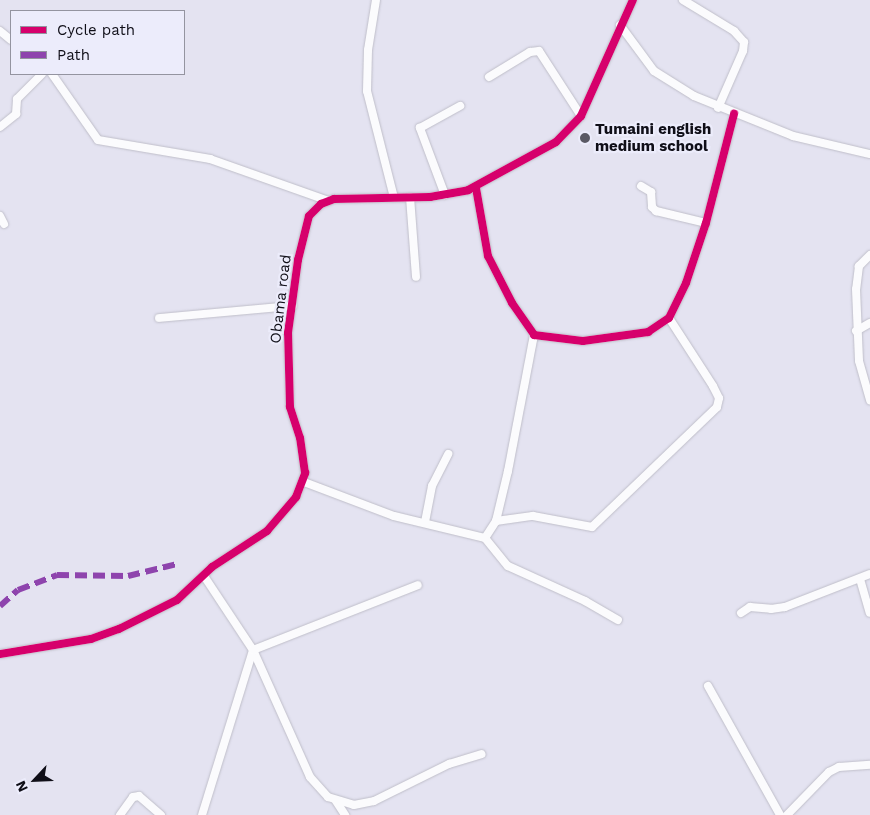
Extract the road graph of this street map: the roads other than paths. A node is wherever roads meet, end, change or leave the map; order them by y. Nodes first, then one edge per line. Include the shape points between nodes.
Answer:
1 (376, 0) edge
2 (633, 0) edge
3 (683, 0) edge
4 (620, 25) junction
5 (0, 31) edge
6 (10, 39) edge
7 (41, 75) edge
8 (53, 75) edge
9 (489, 77) dead end
10 (460, 106) dead end
11 (718, 108) junction
12 (734, 114) junction
13 (581, 116) junction
14 (0, 127) edge
15 (870, 154) edge
16 (640, 186) dead end
17 (476, 188) junction
18 (445, 195) junction
19 (410, 197) junction
20 (394, 198) junction
21 (326, 200) junction
22 (0, 216) edge
23 (706, 222) junction
24 (4, 224) dead end
25 (870, 255) edge
26 (416, 277) dead end
27 (292, 306) junction
28 (159, 318) dead end
29 (669, 318) junction
30 (870, 322) edge
31 (856, 331) junction
32 (534, 336) junction
33 (870, 400) edge
34 (448, 454) dead end
35 (304, 482) junction
36 (496, 520) junction
37 (425, 522) junction
38 (485, 538) junction
39 (870, 574) edge
40 (204, 576) junction
41 (860, 579) junction
42 (418, 585) dead end
43 (741, 613) dead end
44 (870, 613) edge
45 (618, 620) dead end
46 (252, 650) junction
47 (0, 654) edge
48 (708, 686) dead end
49 (482, 754) dead end
50 (870, 765) edge
51 (336, 801) junction
52 (120, 815) edge
53 (161, 815) edge
54 (202, 815) edge
55 (344, 815) edge
56 (780, 815) edge
57 (787, 815) edge

1 - 20 street via 366,64 367,91
2 - 4 street
3 - 11 street via 734,31 744,42
4 - 11 street via 654,71
4 - 13 street
5 - 6 street
7 - 14 street via 17,99 16,114
8 - 21 street via 98,140 210,160
9 - 13 street via 530,52 539,51
10 - 18 street via 420,128
11 - 12 street
12 - 15 street via 793,136
12 - 23 street
13 - 17 street via 556,142
16 - 23 street via 652,193 652,206 656,211
17 - 18 street
17 - 32 street via 488,256 512,303
18 - 19 street
19 - 20 street
19 - 26 street
20 - 21 street
21 - 27 street, Obama road via 315,208 305,224
22 - 24 street
23 - 29 street via 686,283
25 - 31 street via 858,271
27 - 28 street
27 - 35 street, Obama road via 290,399 302,445
29 - 32 street via 648,332 597,340 548,340
29 - 36 street via 714,386 720,401 717,407 592,527 532,516
30 - 31 street
31 - 33 street via 860,367
32 - 36 street via 515,445
34 - 37 street via 432,486
35 - 37 street via 394,516
35 - 40 street via 286,511 267,531 212,567
36 - 38 street
37 - 38 street
38 - 45 street via 508,566 585,601
39 - 41 street
40 - 46 street
40 - 47 street via 178,600 119,629 91,639
41 - 43 street via 785,607 762,610 750,607
41 - 44 street
42 - 46 street
46 - 51 street via 310,777
46 - 54 street
48 - 56 street
49 - 51 street via 449,764 374,801 354,805
50 - 57 street via 839,767 829,772
51 - 55 street
52 - 53 street via 133,796 138,796

